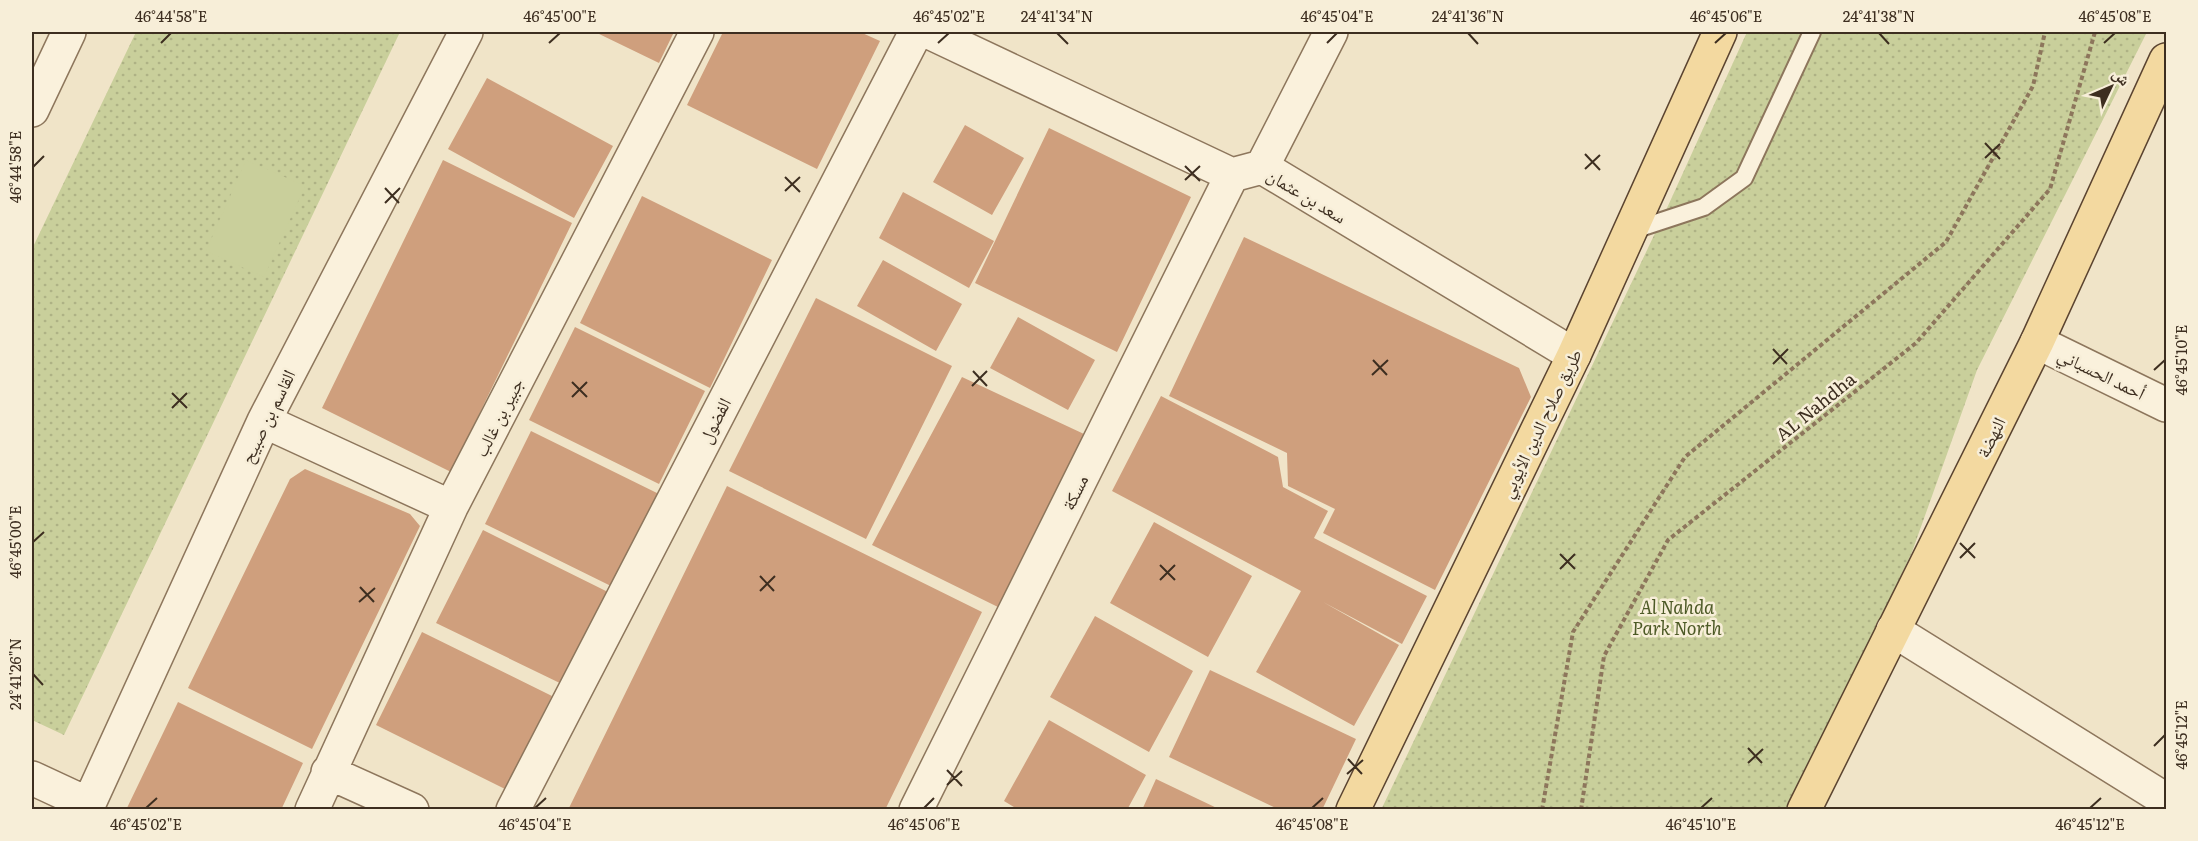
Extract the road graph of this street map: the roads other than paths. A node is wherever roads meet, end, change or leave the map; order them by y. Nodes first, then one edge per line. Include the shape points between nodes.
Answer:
1 (69, 32) edge
2 (466, 32) edge
3 (697, 32) edge
4 (916, 32) edge
5 (929, 32) edge
6 (1331, 32) edge
7 (1720, 32) edge
8 (1812, 32) edge
9 (2166, 60) edge
10 (32, 110) edge
11 (1247, 171) junction
12 (1629, 232) junction
13 (2037, 342) junction
14 (1574, 355) junction
15 (2166, 405) edge
16 (264, 420) junction
17 (451, 507) junction
18 (1893, 630) junction
19 (328, 772) junction
20 (32, 778) edge
21 (2166, 800) edge
22 (87, 807) edge
23 (312, 810) edge
24 (412, 810) edge
25 (513, 810) edge
26 (916, 810) edge
27 (1353, 810) edge
28 (1804, 810) edge

1 - 10 street
2 - 16 street, القاسم بن صبيح
3 - 17 street, جبير بن غالب
4 - 25 street, الفضول
5 - 11 street, سعد بن عثمان
6 - 11 street, مسكة
7 - 12 main road, طريق صلاح الدين الأيوبي
8 - 12 lane via 1744,178 1704,207
9 - 13 main road, النهضة
11 - 14 street, سعد بن عثمان
11 - 26 street, مسكة
12 - 14 main road, طريق صلاح الدين الأيوبي
13 - 15 street, أحمد الحسباني
13 - 18 main road, النهضة
14 - 27 main road, طريق صلاح الدين الأيوبي
16 - 17 street
16 - 22 street, القاسم بن صبيح
17 - 19 street, جبير بن غالب
18 - 21 street
18 - 28 main road, النهضة
19 - 23 street, جبير بن غالب
19 - 24 street
20 - 22 street

